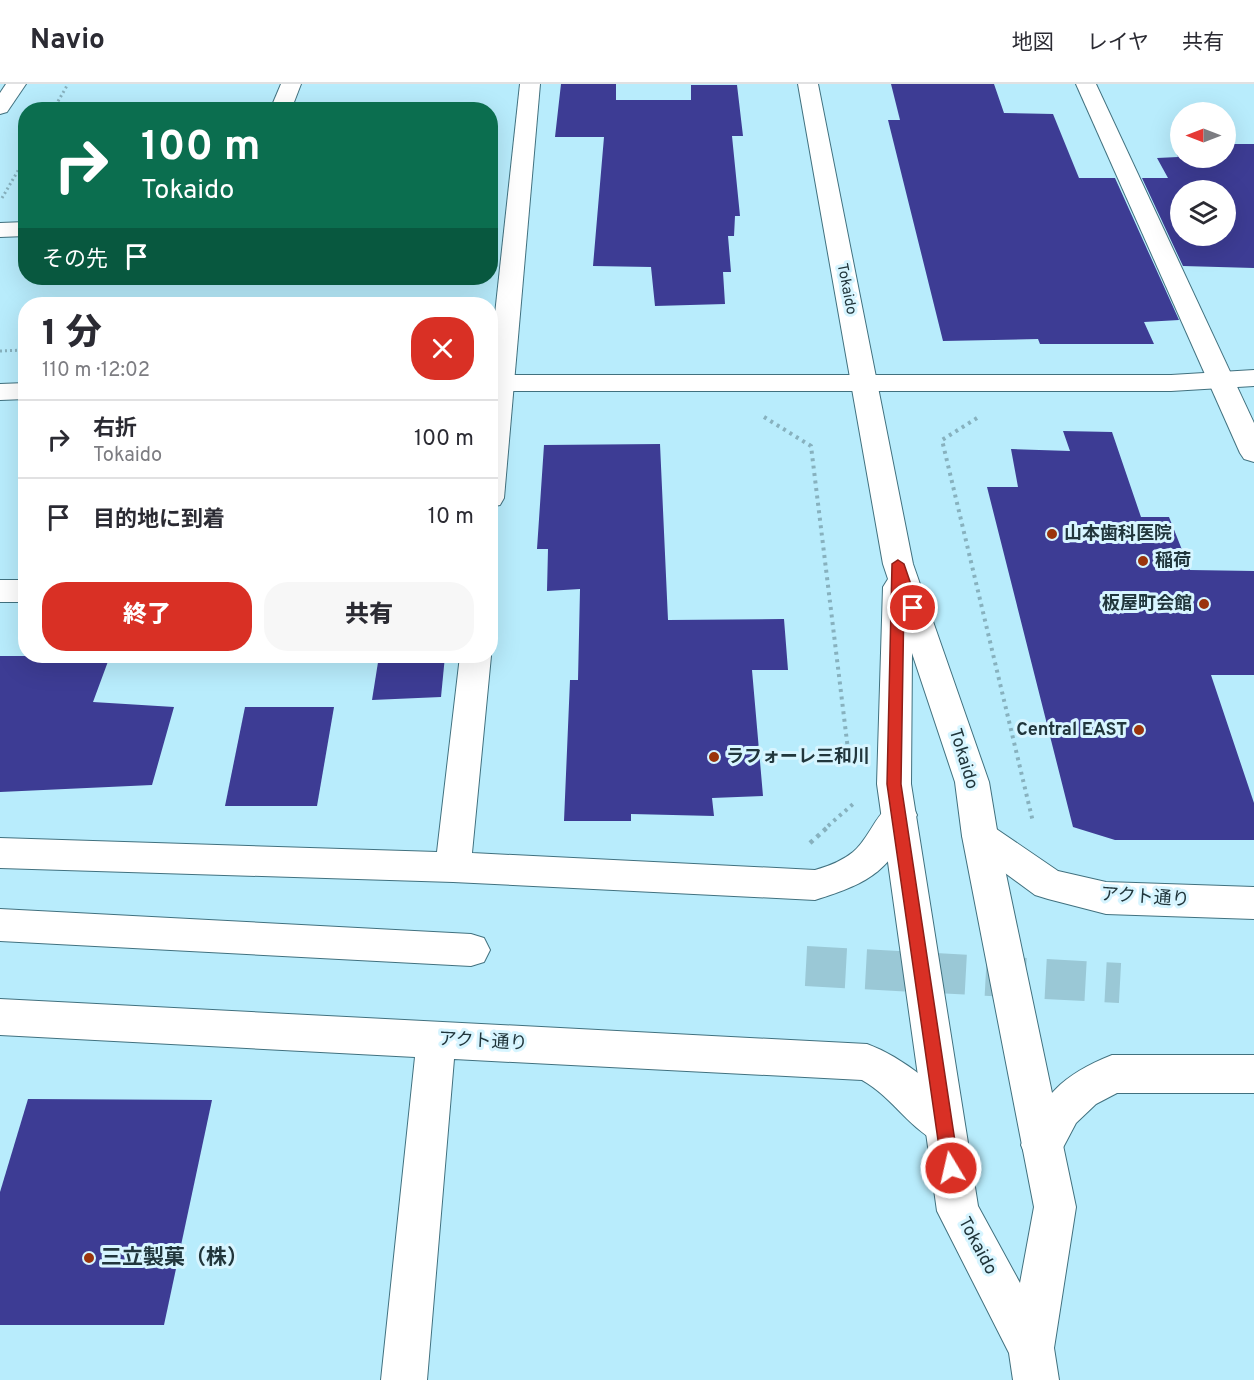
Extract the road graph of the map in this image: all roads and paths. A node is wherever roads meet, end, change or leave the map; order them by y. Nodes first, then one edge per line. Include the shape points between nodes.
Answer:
1 (16, 84) edge
2 (68, 84) edge
3 (291, 84) edge
4 (530, 84) edge
5 (808, 84) edge
6 (1086, 84) edge
7 (58, 102) edge
8 (283, 102) edge
9 (0, 108) edge
10 (18, 171) edge
11 (0, 201) edge
12 (18, 229) edge
13 (0, 230) edge
14 (0, 351) edge
15 (18, 351) edge
16 (498, 356) edge
17 (1254, 378) edge
18 (1223, 381) junction
19 (498, 383) edge
20 (864, 385) junction
21 (18, 391) edge
22 (0, 392) edge
23 (756, 413) dead end
24 (981, 416) dead end
25 (1254, 453) edge
26 (898, 564) junction
27 (0, 591) edge
28 (18, 591) edge
29 (474, 663) edge
30 (850, 767) dead end
31 (855, 802) dead end
32 (900, 815) junction
33 (1035, 834) dead end
34 (980, 836) junction
35 (809, 844) dead end
36 (0, 853) edge
37 (453, 867) junction
38 (1254, 903) edge
39 (0, 925) edge
40 (471, 950) dead end
41 (0, 1017) edge
42 (436, 1039) junction
43 (1254, 1074) edge
44 (944, 1125) junction
45 (1042, 1145) junction
46 (1034, 1364) edge
47 (405, 1380) edge

1 - 9 main road
2 - 7 path
3 - 8 main road
4 - 16 main road via 508,219
5 - 20 main road, Tokaido
6 - 18 main road
10 - 11 path
12 - 13 main road
14 - 15 path
17 - 18 main road
18 - 20 main road
18 - 25 main road
19 - 20 main road
20 - 26 main road, Tokaido
21 - 22 main road
23 - 30 path via 811,446
24 - 33 path via 942,440
26 - 32 main road, Tokaido via 894,784
26 - 34 main road, Tokaido via 972,782
27 - 28 main road
29 - 37 main road
31 - 35 path
32 - 37 main road via 861,869 815,885
32 - 44 main road, Tokaido
34 - 38 main road, アクト通り via 1048,884 1106,898
34 - 45 main road, Tokaido
36 - 37 main road
39 - 40 main road
41 - 42 main road, アクト通り
42 - 44 main road, アクト通り via 867,1062 889,1074
42 - 47 main road
43 - 45 main road via 1112,1074 1082,1091 1062,1109
44 - 46 main road, Tokaido via 958,1211
45 - 46 main road, Tokaido via 1055,1207

